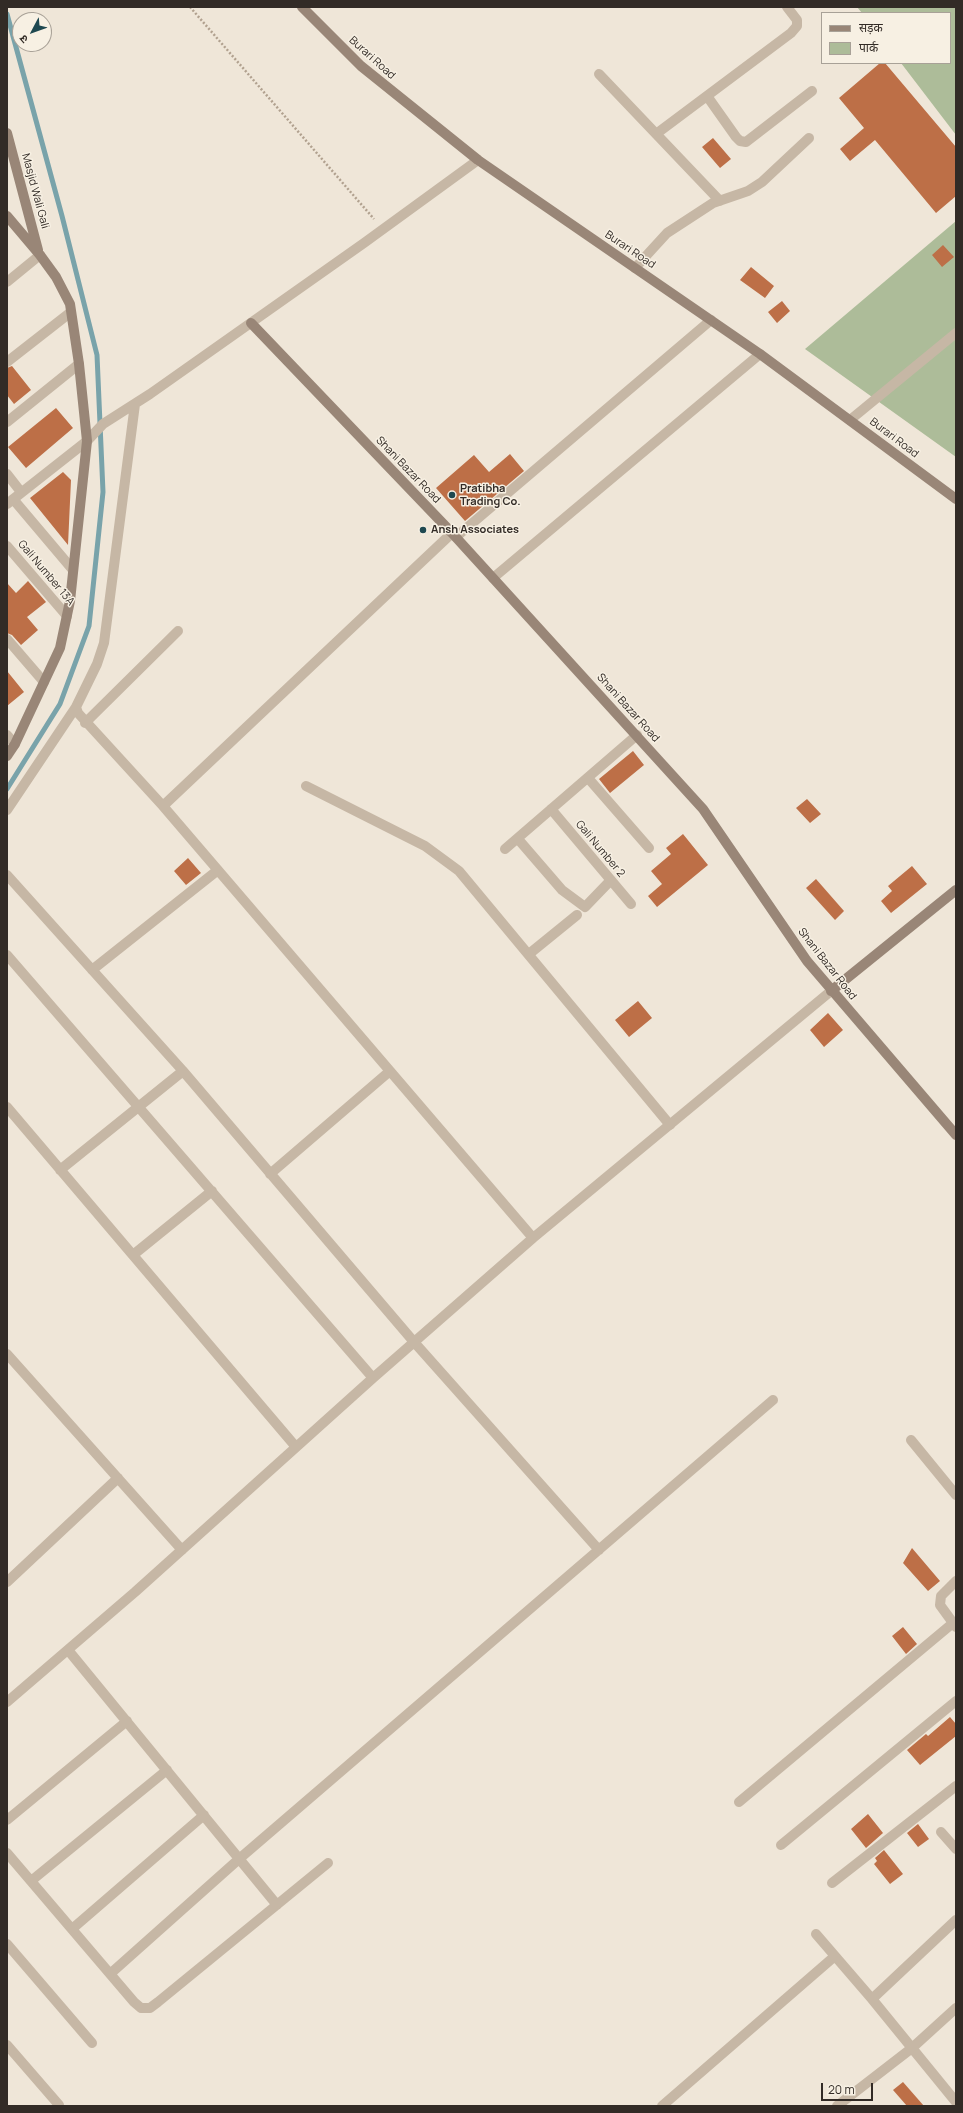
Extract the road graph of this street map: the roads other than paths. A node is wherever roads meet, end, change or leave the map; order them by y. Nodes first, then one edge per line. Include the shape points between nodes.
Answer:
1 (302, 7) edge
2 (787, 7) edge
3 (599, 74) dead end
4 (812, 91) dead end
5 (707, 96) junction
6 (7, 133) edge
7 (656, 134) junction
8 (809, 138) dead end
9 (478, 160) junction
10 (720, 200) junction
11 (7, 216) edge
12 (40, 255) junction
13 (635, 268) junction
14 (7, 282) edge
15 (71, 312) junction
16 (711, 320) junction
17 (251, 323) junction
18 (956, 333) edge
19 (760, 354) junction
20 (7, 362) edge
21 (79, 364) junction
22 (135, 404) junction
23 (850, 420) junction
24 (7, 422) edge
25 (87, 441) junction
26 (7, 474) edge
27 (21, 492) junction
28 (956, 500) edge
29 (10, 501) edge
30 (454, 535) junction
31 (7, 546) edge
32 (73, 570) junction
33 (493, 578) junction
34 (67, 616) junction
35 (178, 631) dead end
36 (7, 639) edge
37 (44, 682) junction
38 (76, 707) junction
39 (85, 723) junction
40 (7, 735) edge
41 (637, 736) junction
42 (15, 744) junction
43 (7, 756) edge
44 (588, 778) junction
45 (306, 786) dead end
46 (163, 806) junction
47 (551, 809) junction
48 (7, 810) edge
49 (518, 839) junction
50 (649, 848) dead end
51 (505, 849) dead end
52 (218, 870) junction
53 (7, 875) edge
54 (611, 880) junction
55 (956, 890) edge
56 (631, 904) dead end
57 (577, 914) dead end
58 (529, 954) junction
59 (7, 955) edge
60 (92, 970) junction
61 (831, 990) junction
62 (183, 1071) junction
63 (390, 1071) junction
64 (7, 1107) edge
65 (139, 1107) junction
66 (670, 1125) junction
67 (956, 1135) edge
68 (60, 1170) junction
69 (270, 1174) junction
70 (212, 1191) junction
71 (533, 1238) junction
72 (133, 1255) junction
73 (414, 1342) junction
74 (7, 1354) edge
75 (373, 1378) junction
76 (773, 1400) dead end
77 (911, 1440) dead end
78 (296, 1447) junction
79 (118, 1478) junction
80 (956, 1495) edge
81 (182, 1550) junction
82 (599, 1550) junction
83 (956, 1580) edge
84 (7, 1582) edge
85 (954, 1625) edge
86 (68, 1650) junction
87 (956, 1701) edge
88 (7, 1702) edge
89 (126, 1721) junction
90 (167, 1770) junction
91 (956, 1786) edge
92 (739, 1802) dead end
93 (204, 1815) junction
94 (7, 1820) edge
95 (941, 1832) dead end
96 (781, 1845) dead end
97 (956, 1849) edge
98 (7, 1853) edge
99 (240, 1859) junction
100 (328, 1863) dead end
101 (31, 1881) junction
102 (832, 1883) dead end
103 (277, 1905) junction
104 (956, 1920) edge
105 (72, 1929) junction
106 (816, 1934) dead end
107 (7, 1944) edge
108 (835, 1956) junction
109 (110, 1974) junction
110 (872, 1999) junction
111 (956, 2008) edge
112 (92, 2043) dead end
113 (7, 2045) edge
114 (912, 2048) junction
115 (956, 2102) edge
116 (58, 2105) edge
117 (662, 2106) edge
118 (837, 2106) edge

1 - 9 street, Burari Road via 361,66
2 - 5 street via 797,20 797,26 791,33
3 - 7 street
4 - 5 street via 746,142 736,137
5 - 7 street
6 - 12 street, Masjid Wali Gali
7 - 10 street
8 - 10 street via 762,182 748,191
9 - 13 street, Burari Road
9 - 17 street
10 - 13 street via 698,211 667,233
11 - 12 street
12 - 14 street
12 - 15 street via 63,290
13 - 16 street, Burari Road
15 - 20 street
15 - 21 street
16 - 19 street, Burari Road
16 - 30 street
17 - 22 street
17 - 30 street, Shani Bazar Road
18 - 23 street
19 - 23 street, Burari Road
19 - 33 street
21 - 24 street
21 - 25 street
22 - 25 street via 103,424
22 - 38 street via 104,643 97,664
23 - 28 street, Burari Road
25 - 27 street
25 - 32 street
26 - 27 street
27 - 29 street
29 - 32 street
30 - 33 street, Shani Bazar Road
30 - 46 street
31 - 34 street, Gali Number 13A
32 - 34 street
33 - 41 street, Shani Bazar Road
34 - 37 street via 60,648
35 - 39 street
36 - 37 street
37 - 42 street
38 - 39 street
38 - 48 street
39 - 46 street
40 - 42 street
41 - 44 street
41 - 61 street, Shani Bazar Road via 703,809 806,961
42 - 43 street
44 - 47 street
44 - 50 street
45 - 58 street via 425,846 459,871
46 - 52 street
47 - 49 street
47 - 54 street, Gali Number 2
49 - 51 street
49 - 54 street via 562,890 585,907
52 - 60 street
52 - 63 street
53 - 60 street
54 - 56 street, Gali Number 2
55 - 61 street
57 - 58 street
58 - 66 street
59 - 65 street
60 - 62 street
61 - 66 street
61 - 67 street, Shani Bazar Road
62 - 65 street
62 - 69 street
63 - 69 street
63 - 71 street
64 - 68 street
65 - 68 street
65 - 70 street
66 - 71 street
68 - 72 street
69 - 73 street
70 - 72 street
70 - 75 street
71 - 73 street
72 - 78 street
73 - 75 street
73 - 82 street
74 - 79 street
75 - 78 street
76 - 82 street
77 - 80 street
78 - 81 street
79 - 81 street
79 - 84 street
81 - 86 street
82 - 99 street
83 - 85 street via 941,1596 940,1605
85 - 92 street
86 - 88 street
86 - 89 street
87 - 96 street
89 - 90 street
89 - 94 street
90 - 93 street
90 - 101 street
91 - 102 street
93 - 99 street
93 - 105 street
95 - 97 street
98 - 101 street
99 - 103 street
99 - 109 street
100 - 103 street
101 - 105 street
103 - 109 street via 150,2008 141,2008
104 - 110 street
105 - 109 street
106 - 108 street
107 - 112 street
108 - 110 street
108 - 117 street
110 - 114 street
111 - 114 street
113 - 116 street
114 - 115 street
114 - 118 street

